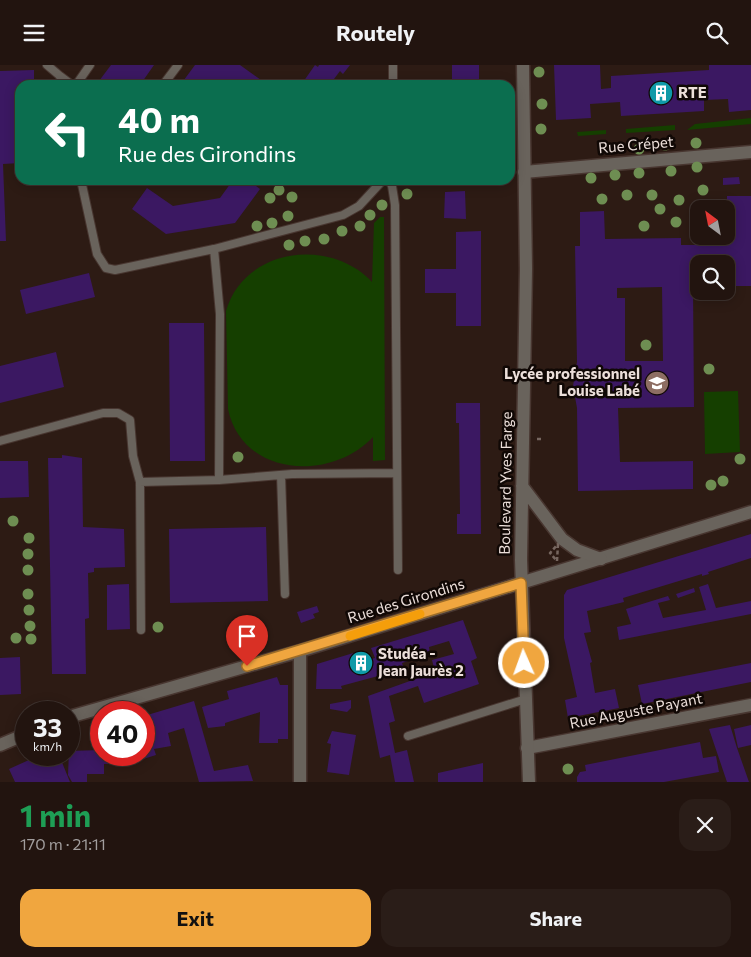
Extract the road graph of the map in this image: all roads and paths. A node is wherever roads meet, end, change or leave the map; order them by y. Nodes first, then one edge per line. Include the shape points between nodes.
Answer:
1 (47, 65) edge
2 (90, 65) edge
3 (178, 65) edge
4 (393, 65) edge
5 (524, 65) edge
6 (60, 76) junction
7 (61, 80) edge
8 (65, 80) edge
9 (80, 80) edge
10 (168, 80) edge
11 (393, 80) edge
12 (751, 152) edge
13 (524, 171) junction
14 (82, 185) edge
15 (378, 185) edge
16 (392, 185) edge
17 (214, 249) junction
18 (0, 441) edge
19 (397, 473) junction
20 (281, 475) junction
21 (219, 480) junction
22 (140, 482) junction
23 (522, 486) junction
24 (751, 512) edge
25 (601, 559) junction
26 (398, 571) dead end
27 (521, 583) junction
28 (285, 594) dead end
29 (140, 630) dead end
30 (300, 651) junction
31 (526, 699) junction
32 (751, 705) edge
33 (80, 714) edge
34 (408, 735) dead end
35 (15, 739) edge
36 (0, 745) edge
37 (527, 748) junction
38 (300, 782) edge
39 (530, 782) edge

1 - 6 lane
2 - 9 lane
3 - 10 lane
4 - 11 lane
5 - 13 street, Boulevard Yves Farge
6 - 7 lane
6 - 8 lane
12 - 13 street, Rue Crépet
13 - 23 street, Boulevard Yves Farge via 526,269
14 - 17 lane via 94,247 106,268 115,270
15 - 17 lane via 359,206 343,215
16 - 19 lane via 395,205
17 - 21 lane via 220,313
18 - 22 lane via 103,413 118,413 130,420 133,456
19 - 20 lane
19 - 26 lane
20 - 21 lane
20 - 28 lane
21 - 22 lane
22 - 29 lane
23 - 25 street via 562,539
23 - 27 street, Boulevard Yves Farge
24 - 25 street, Rue des Girondins
25 - 27 street, Rue des Girondins
27 - 30 street, Rue des Girondins
27 - 31 street, Boulevard Yves Farge
30 - 33 street, Rue des Girondins
30 - 38 street
31 - 34 lane
31 - 37 street, Boulevard Yves Farge
32 - 37 street, Rue Auguste Payant
35 - 36 street
37 - 39 street, Boulevard Yves Farge

